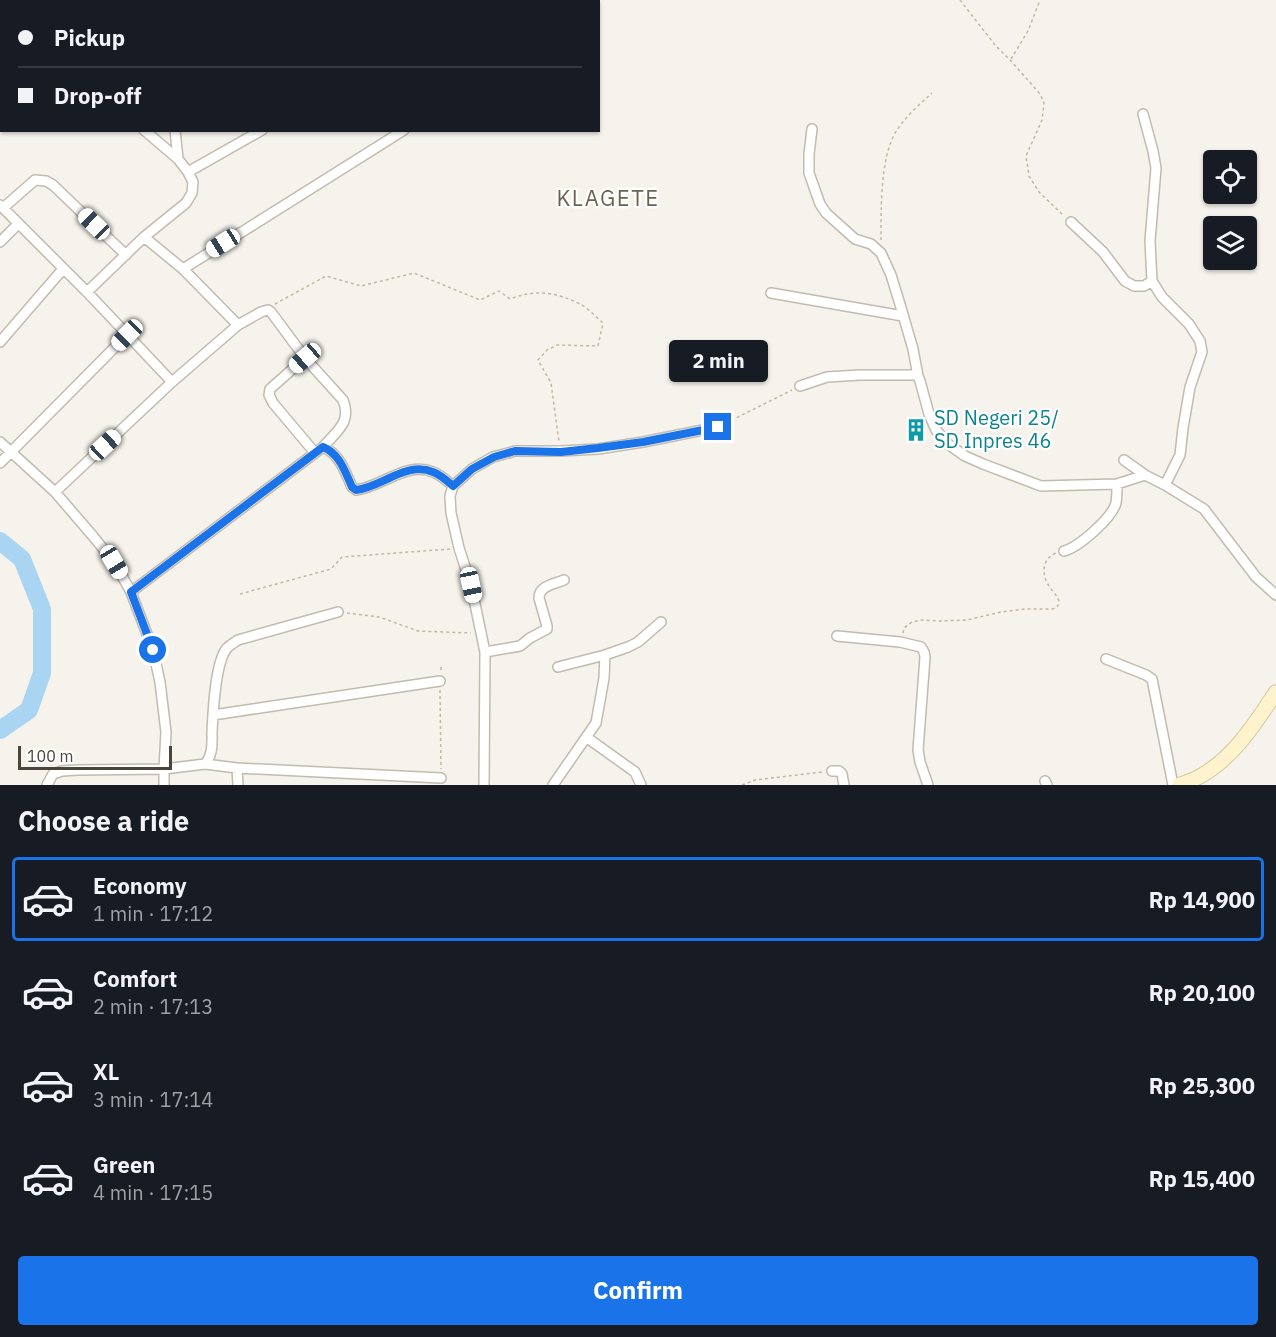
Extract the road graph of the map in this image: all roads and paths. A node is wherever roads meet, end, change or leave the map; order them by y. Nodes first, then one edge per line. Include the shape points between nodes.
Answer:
1 (960, 0) edge
2 (1040, 0) edge
3 (1010, 60) junction
4 (932, 93) dead end
5 (1143, 114) dead end
6 (812, 129) dead end
7 (146, 132) edge
8 (175, 132) edge
9 (258, 132) edge
10 (402, 132) edge
11 (178, 159) junction
12 (188, 172) junction
13 (1, 207) edge
14 (1071, 222) joint
15 (18, 224) junction
16 (144, 237) junction
17 (0, 242) edge
18 (881, 253) junction
19 (126, 255) junction
20 (183, 268) junction
21 (63, 269) junction
22 (1152, 281) junction
23 (87, 292) junction
24 (771, 293) dead end
25 (268, 310) junction
26 (903, 316) junction
27 (238, 326) junction
28 (127, 335) junction
29 (0, 342) edge
30 (305, 358) junction
31 (918, 376) junction
32 (172, 382) junction
33 (800, 386) joint
34 (718, 427) joint
35 (0, 442) edge
36 (319, 450) junction
37 (10, 452) junction
38 (561, 452) junction
39 (1124, 460) dead end
40 (0, 463) edge
41 (1145, 475) junction
42 (1117, 484) junction
43 (1165, 484) junction
44 (453, 486) junction
45 (55, 492) junction
46 (459, 548) junction
47 (1064, 551) joint
48 (564, 580) dead end
49 (131, 592) junction
50 (240, 594) dead end
51 (1276, 595) edge
52 (338, 612) joint
53 (661, 622) dead end
54 (481, 634) junction
55 (837, 636) dead end
56 (900, 642) junction
57 (485, 652) junction
58 (605, 656) junction
59 (1106, 659) dead end
60 (441, 664) dead end
61 (558, 667) dead end
62 (440, 681) junction
63 (1276, 692) edge
64 (213, 715) junction
65 (586, 738) junction
66 (205, 764) junction
67 (237, 768) junction
68 (164, 769) junction
69 (832, 771) joint
70 (441, 778) joint
71 (1199, 781) edge
72 (47, 785) edge
73 (164, 785) edge
74 (238, 785) edge
75 (484, 785) edge
76 (553, 785) edge
77 (641, 785) edge
78 (742, 785) edge
79 (844, 785) edge
80 (928, 785) edge
81 (1173, 785) edge
82 (1179, 785) edge

1 - 3 path
2 - 3 path via 1028,31
3 - 14 path via 1044,103 1042,120 1026,156 1029,176 1039,192
4 - 18 path via 904,120 890,144 882,189
5 - 22 street via 1156,168 1150,241
6 - 18 street via 809,173 820,204 855,239 871,244
7 - 11 street
8 - 11 street
9 - 12 street
10 - 20 street
11 - 12 street
12 - 16 street via 193,182 186,203
13 - 15 street
13 - 19 street via 35,180 46,181
14 - 22 street via 1103,252 1125,281 1144,286
15 - 17 street
15 - 21 street
16 - 19 street
16 - 20 street
18 - 26 street
19 - 23 street
20 - 27 street
21 - 23 street
21 - 29 street
22 - 43 street via 1189,324 1202,352 1190,387 1180,455
23 - 28 street
24 - 26 street
25 - 27 street
25 - 30 street
25 - 38 path via 326,276 361,286 414,273 480,300 499,291 510,299 526,293 550,293 581,305 603,323 598,346 557,345 538,360 551,383
26 - 31 street
27 - 32 street
28 - 32 street
28 - 37 street
30 - 36 street via 346,408 344,423
30 - 36 street via 270,389 269,395
31 - 33 street via 827,377
31 - 42 street via 936,430 965,456 1041,486
32 - 45 street
33 - 34 path
34 - 38 street via 643,442
35 - 37 street
36 - 44 street via 330,450 337,457 356,490 418,469 432,471
36 - 49 street
37 - 40 street
37 - 45 street
38 - 44 street via 515,451 494,457
39 - 41 street
41 - 42 street
41 - 43 street
42 - 47 street via 1112,511 1082,542
43 - 51 street via 1204,509 1256,577
44 - 46 street via 451,513
45 - 49 street via 114,562
46 - 50 path via 342,557 331,569
46 - 54 street
47 - 56 path via 1053,553 1043,568 1049,587 1059,599 1057,607 1000,612 967,620 912,622 904,628
48 - 57 street via 539,593 547,629 520,646
49 - 68 street via 153,650 160,682 166,732
52 - 54 path via 379,617 418,631
52 - 64 street via 238,640 227,648 220,662
53 - 58 street via 638,642
54 - 57 street
55 - 56 street
56 - 80 street via 921,647 925,657 918,750
57 - 75 street
58 - 61 street
58 - 65 street via 599,711
59 - 81 street via 1152,679
60 - 62 path
62 - 64 street
62 - 70 path
63 - 71 street via 1252,729
64 - 66 street via 212,752
65 - 76 street
65 - 77 street via 635,772
66 - 67 street
66 - 68 street
67 - 70 street
67 - 74 street
68 - 72 street via 62,771 53,774
68 - 73 street
69 - 78 path
69 - 79 street via 842,774
71 - 82 street

